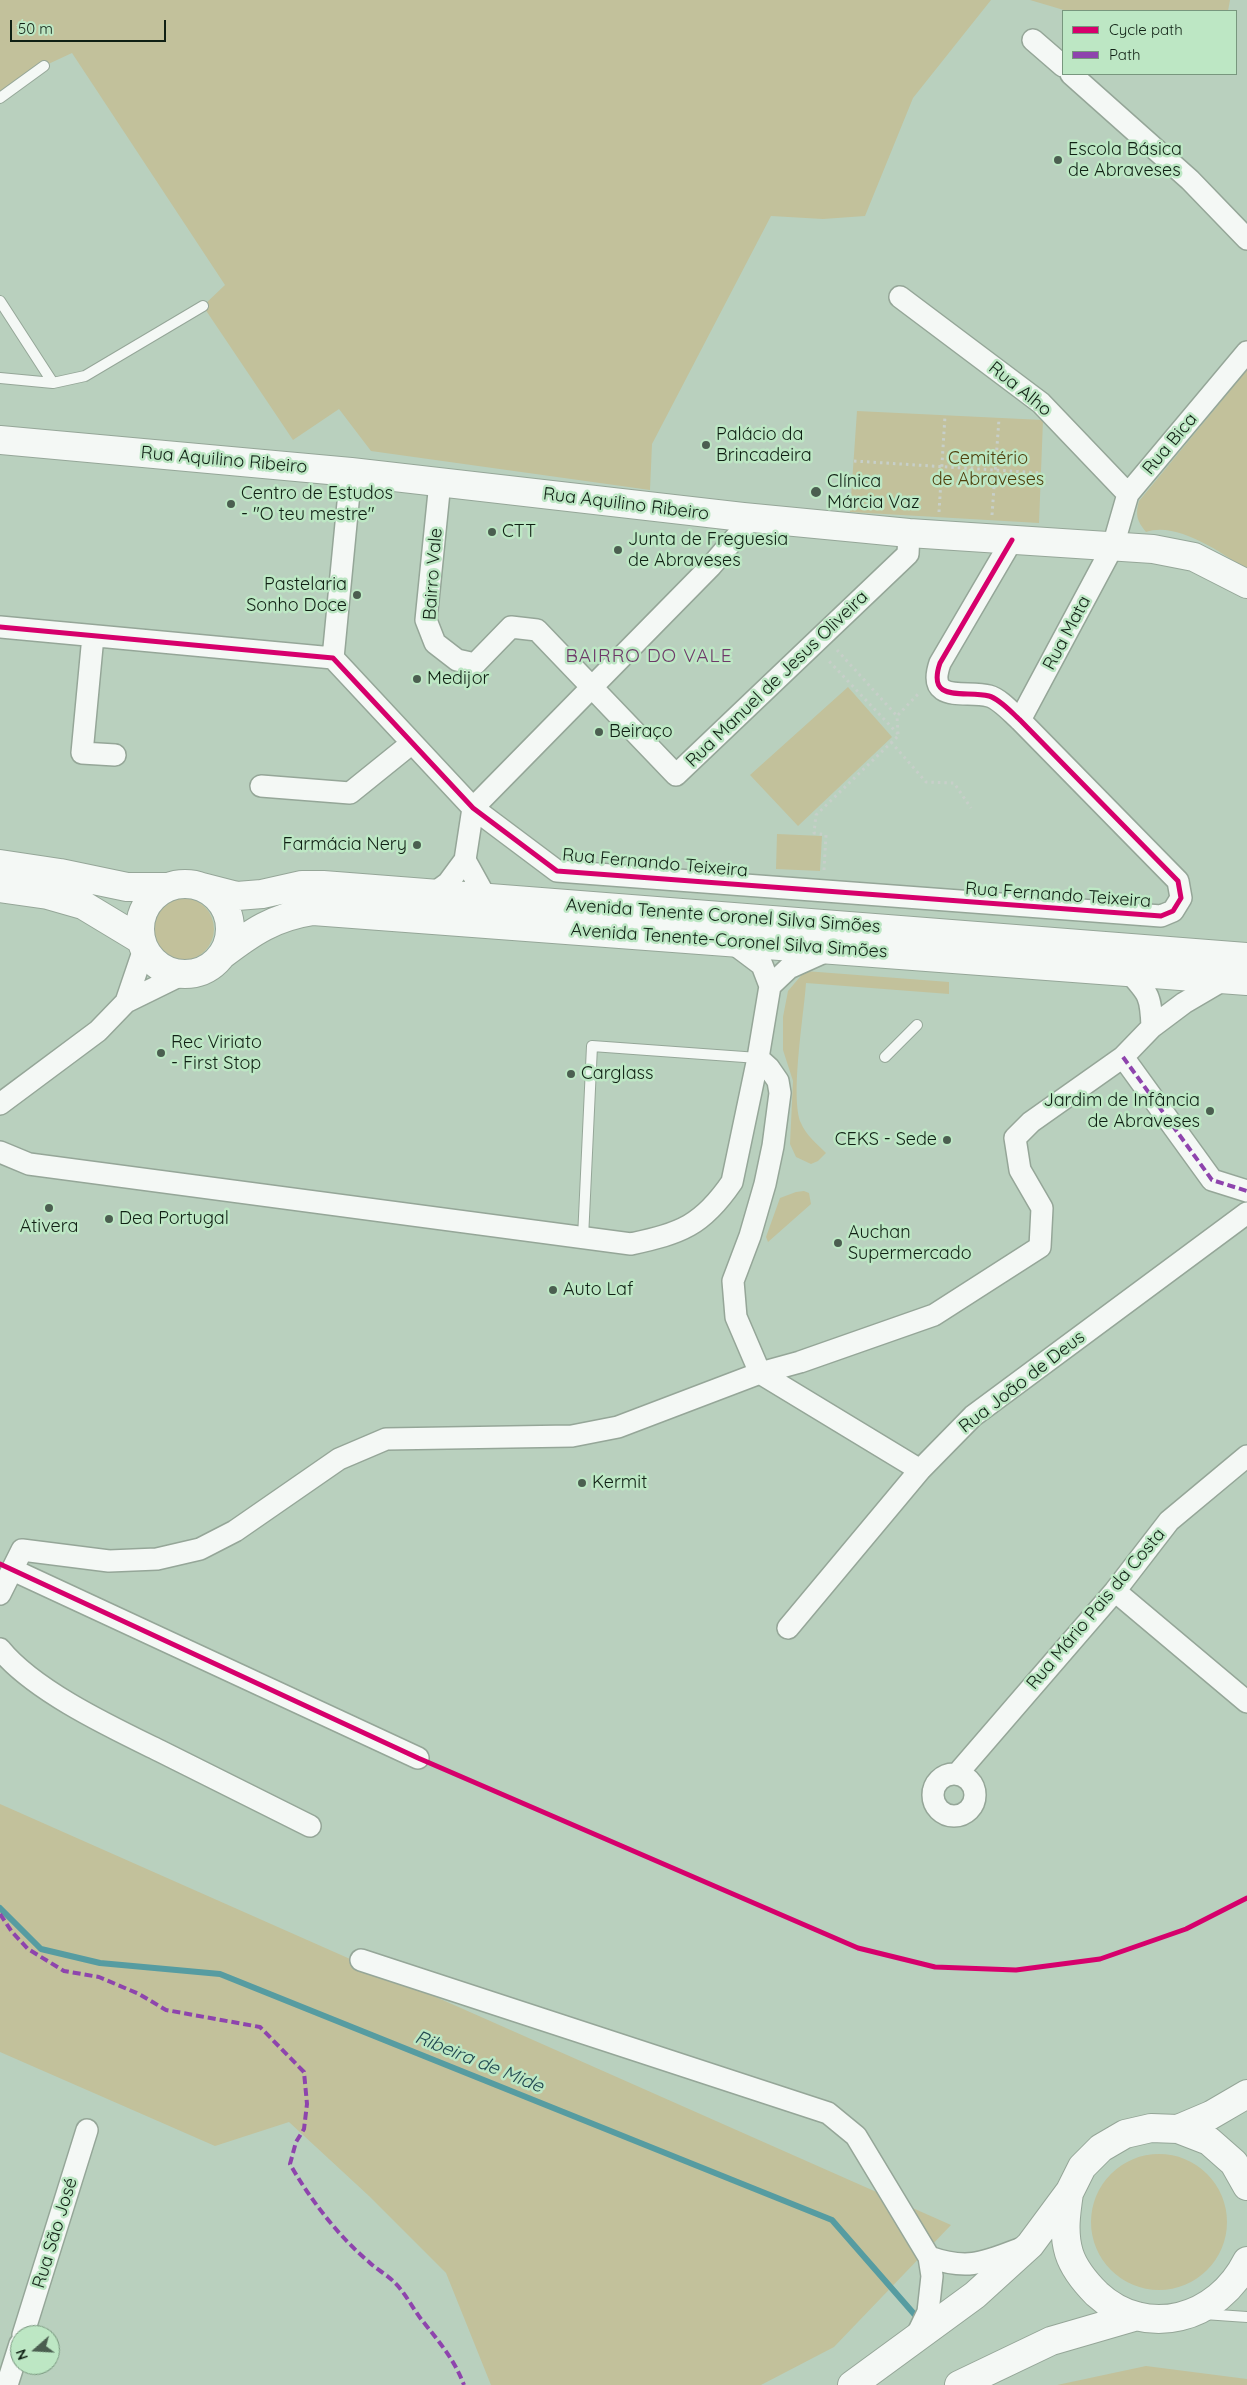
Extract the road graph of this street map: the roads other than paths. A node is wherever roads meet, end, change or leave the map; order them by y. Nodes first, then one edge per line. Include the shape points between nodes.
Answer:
1 (1033, 40) dead end
2 (1062, 65) edge
3 (44, 66) dead end
4 (1072, 75) edge
5 (0, 98) edge
6 (1247, 239) edge
7 (900, 297) dead end
8 (0, 302) edge
9 (203, 306) dead end
10 (1247, 352) edge
11 (0, 378) edge
12 (53, 384) junction
13 (0, 440) edge
14 (351, 472) junction
15 (440, 482) junction
16 (1128, 494) junction
17 (743, 517) junction
18 (910, 533) junction
19 (1012, 540) junction
20 (1113, 546) junction
21 (1247, 584) edge
22 (0, 627) edge
23 (94, 636) junction
24 (333, 658) junction
25 (592, 686) junction
26 (1020, 720) junction
27 (412, 743) junction
28 (115, 755) dead end
29 (261, 786) dead end
30 (473, 808) junction
31 (465, 860) junction
32 (0, 864) edge
33 (168, 887) junction
34 (202, 887) junction
35 (0, 888) edge
36 (433, 894) junction
37 (486, 898) junction
38 (730, 941) junction
39 (143, 944) junction
40 (833, 948) junction
41 (222, 955) junction
42 (1247, 957) edge
43 (1128, 971) junction
44 (183, 974) junction
45 (1236, 980) edge
46 (770, 986) junction
47 (126, 1002) junction
48 (917, 1025) dead end
49 (1152, 1027) junction
50 (885, 1057) dead end
51 (1123, 1057) junction
52 (758, 1058) junction
53 (0, 1104) edge
54 (0, 1152) edge
55 (1247, 1191) edge
56 (1247, 1213) edge
57 (583, 1238) junction
58 (760, 1373) junction
59 (1247, 1456) edge
60 (920, 1470) junction
61 (13, 1570) junction
62 (1115, 1591) junction
63 (0, 1594) edge
64 (788, 1628) dead end
65 (0, 1649) edge
66 (1247, 1702) edge
67 (418, 1758) dead end
68 (957, 1774) dead end
69 (310, 1826) dead end
70 (361, 1960) dead end
71 (1247, 2094) edge
72 (1178, 2129) junction
73 (87, 2130) dead end
74 (1247, 2186) edge
75 (1070, 2191) junction
76 (1030, 2245) junction
77 (929, 2257) junction
78 (1247, 2261) edge
79 (1193, 2313) junction
80 (1247, 2317) edge
81 (1124, 2319) junction
82 (26, 2325) edge
83 (915, 2339) junction
84 (852, 2385) edge
85 (959, 2385) edge

1 - 2 street
3 - 5 lane
4 - 6 street via 1190,180
7 - 16 street, Rua Alho via 1041,403
8 - 12 lane
9 - 12 lane via 85,376
10 - 16 street, Rua Bica
11 - 12 lane
13 - 14 main road, Rua Aquilino Ribeiro
14 - 15 main road, Rua Aquilino Ribeiro
14 - 24 street
15 - 17 main road, Rua Aquilino Ribeiro
15 - 25 street, Bairro Vale via 426,620 435,643 457,660 475,664 511,627 537,630
16 - 20 street, Rua Bica
17 - 18 main road, Rua Aquilino Ribeiro
17 - 25 street via 743,529 711,566
18 - 19 main road, Rua Aquilino Ribeiro
18 - 25 street, Rua Manuel de Jesus Oliveira via 908,554 676,775
19 - 20 main road, Rua Aquilino Ribeiro
19 - 26 street, Rua Fernando Teixeira via 940,663 935,677 946,692 991,696
20 - 21 main road, Rua Aquilino Ribeiro via 1194,557
20 - 26 street, Rua Mata
22 - 23 street
23 - 24 street
23 - 28 street via 82,752
24 - 27 street, Rua Fernando Teixeira
25 - 30 street
26 - 30 street, Rua Fernando Teixeira via 1178,881 1181,898 1173,911 1161,916 557,871
27 - 29 street via 350,793
27 - 30 street, Rua Fernando Teixeira
30 - 31 street
31 - 36 street via 448,883
31 - 37 street
32 - 33 main road via 127,887
33 - 34 main road via 190,884
33 - 39 main road via 148,903 142,914
34 - 36 main road, Avenida Tenente Coronel Silva Simões via 237,896 302,885
34 - 41 main road via 223,904 228,916 228,943
35 - 39 main road via 48,895 83,905
36 - 37 main road, Avenida Tenente Coronel Silva Simões
37 - 42 main road, Avenida Tenente Coronel Silva Simões
38 - 40 main road, Avenida Tenente-Coronel Silva Simões
38 - 41 main road, Avenida Tenente-Coronel Silva Simões via 313,910 289,914 269,923
38 - 46 street via 762,965
39 - 44 main road via 156,964
39 - 47 street
40 - 43 main road, Avenida Tenente-Coronel Silva Simões
40 - 46 street via 789,968
41 - 44 main road via 211,966
43 - 45 main road, Avenida Tenente-Coronel Silva Simões
43 - 49 street via 1151,1001
44 - 47 street
45 - 49 street via 1184,1003
46 - 52 street
47 - 53 street via 98,1031
48 - 50 lane
49 - 51 street
51 - 55 street via 1212,1180
51 - 58 street via 1031,1122 1015,1138 1020,1170 1042,1208 1040,1247 934,1314
52 - 57 street via 732,1182 708,1213 674,1234 631,1244
52 - 57 lane via 592,1046
52 - 58 street via 778,1081 779,1106 765,1184 733,1281 736,1317
54 - 57 street via 29,1164
56 - 60 street, Rua João de Deus via 972,1416
58 - 60 street
58 - 61 street via 618,1427 572,1436 386,1439 338,1459 235,1532 200,1549 156,1559 109,1561 22,1550
59 - 62 street, Rua Mário Pais da Costa via 1168,1521
60 - 64 street, Rua João de Deus
61 - 63 street
61 - 67 street
62 - 66 street
62 - 68 street, Rua Mário Pais da Costa
65 - 69 street via 50,1691 109,1726
70 - 77 street via 828,2113 856,2136
71 - 72 main road
72 - 74 main road via 1209,2141 1234,2163
72 - 75 main road via 1151,2128 1125,2134 1101,2148 1082,2167
73 - 82 street, Rua São José
75 - 76 main road
75 - 81 main road via 1064,2223 1069,2254 1084,2282
76 - 77 street via 978,2264 948,2264
76 - 83 main road via 975,2295
77 - 83 street via 932,2276 928,2312
78 - 79 main road via 1238,2279 1219,2299
79 - 80 lane
79 - 81 main road via 1165,2319
81 - 85 main road via 1051,2341
83 - 84 main road

